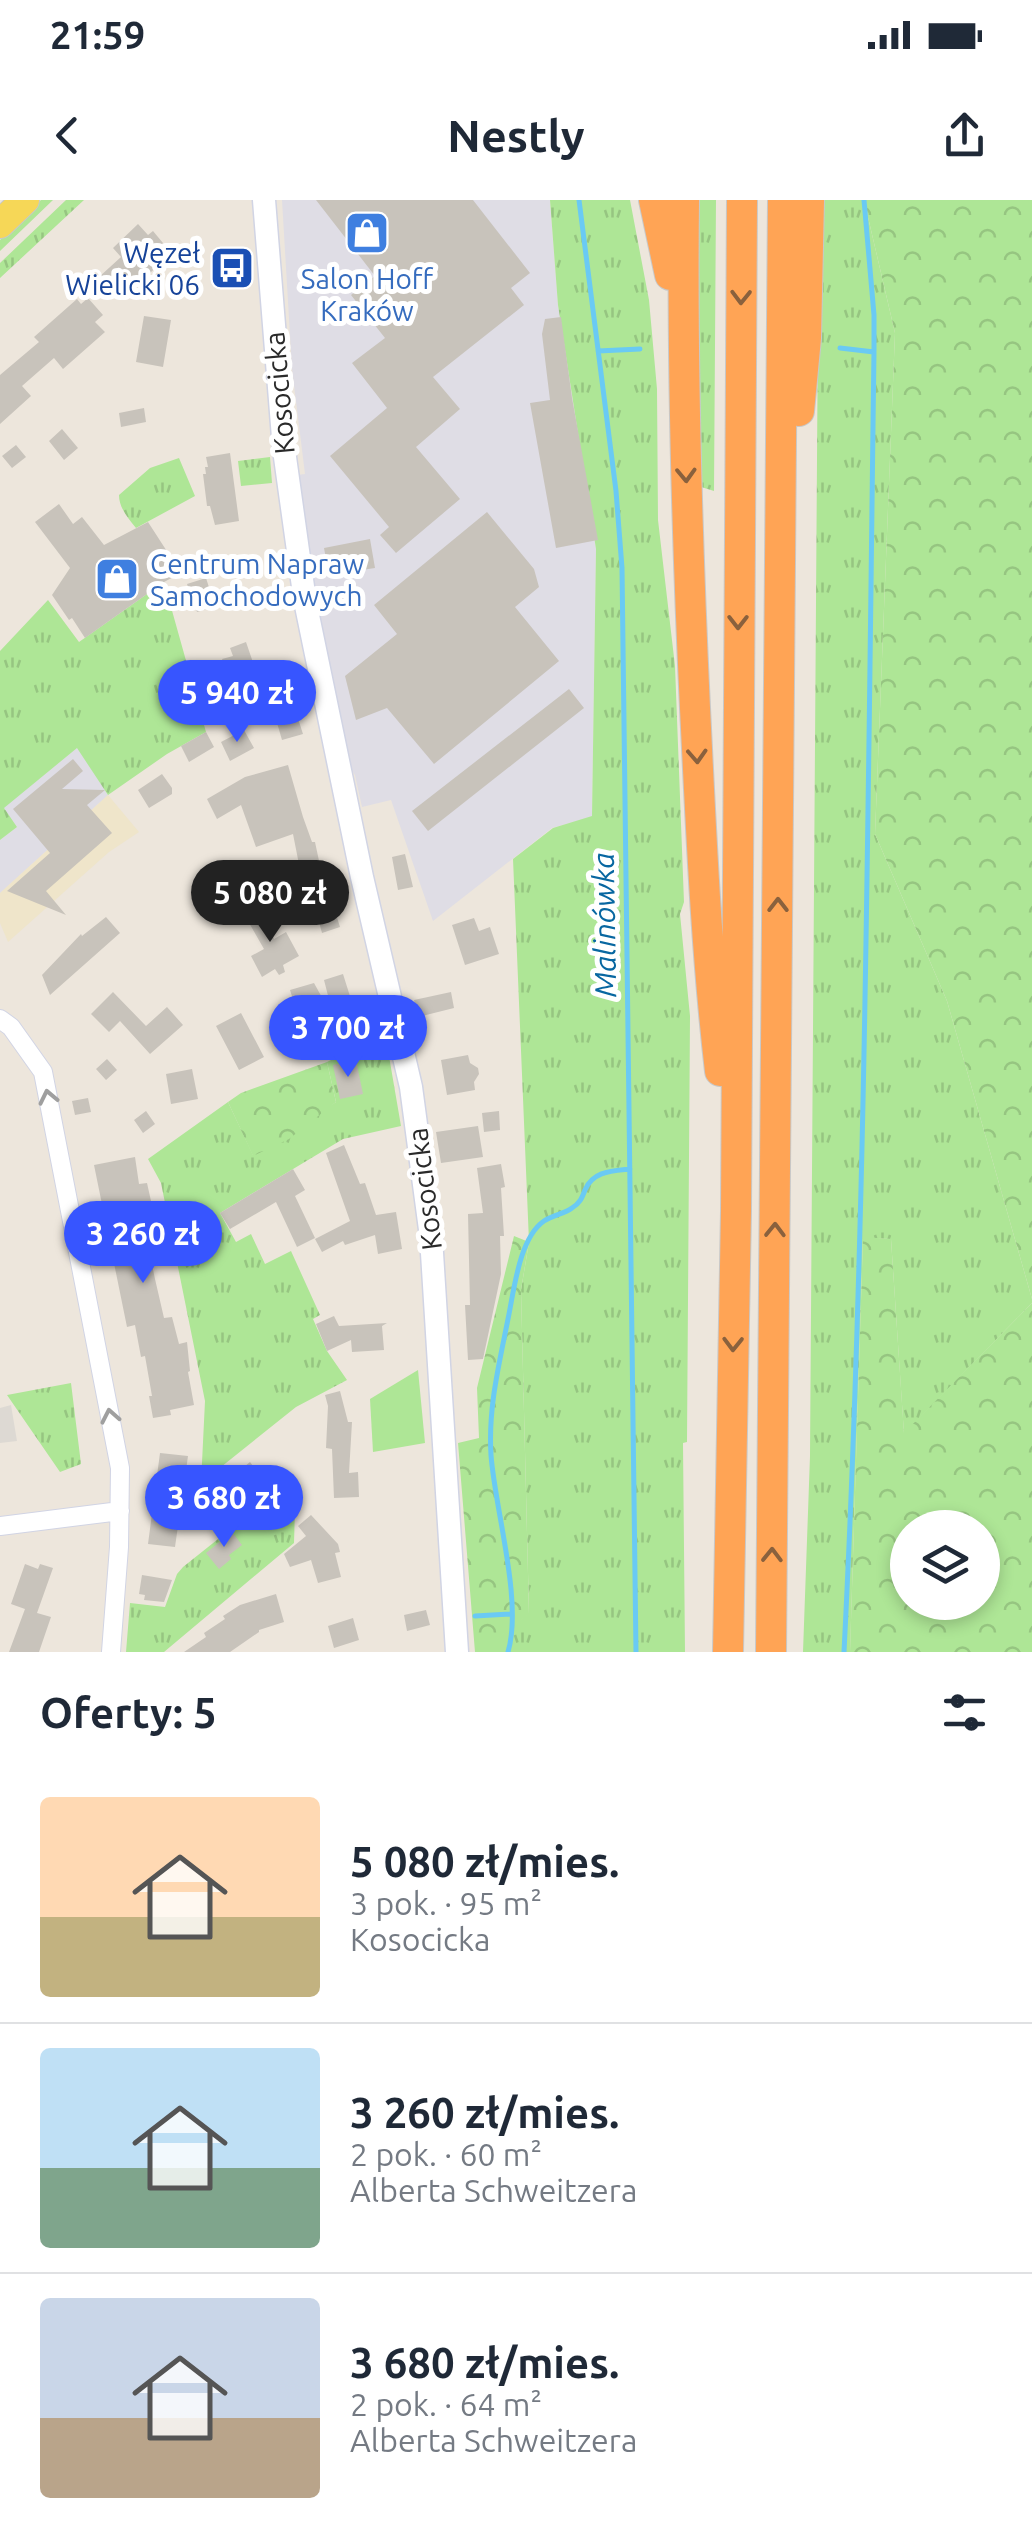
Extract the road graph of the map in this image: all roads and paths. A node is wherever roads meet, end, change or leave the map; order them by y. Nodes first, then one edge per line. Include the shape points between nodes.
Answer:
1 (25, 200) edge
2 (264, 200) edge
3 (654, 200) edge
4 (684, 200) edge
5 (742, 200) edge
6 (783, 200) edge
7 (809, 200) edge
8 (0, 224) edge
9 (683, 378) junction
10 (780, 543) junction
11 (0, 1019) edge
12 (736, 1211) junction
13 (120, 1511) junction
14 (0, 1526) edge
15 (110, 1652) edge
16 (457, 1652) edge
17 (728, 1652) edge
18 (772, 1652) edge

1 - 8 main road
2 - 16 street, Kosocicka via 284,450 306,601 424,1174
3 - 9 highway
4 - 9 highway
5 -> 12 highway
6 - 10 highway
7 - 10 highway via 806,338
9 -> 12 highway via 712,1008
18 -> 10 highway
13 -> 11 street via 120,1468 43,1072
12 -> 17 highway
13 - 14 street
13 - 15 street

